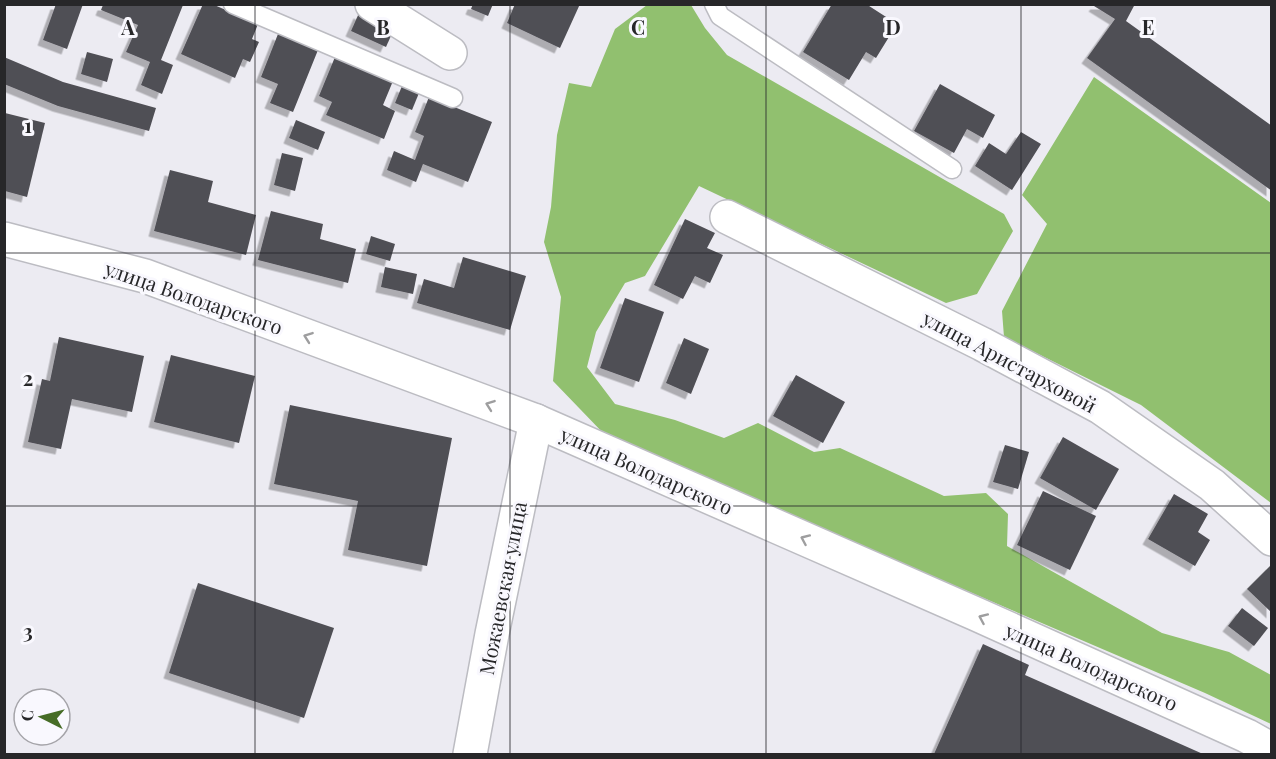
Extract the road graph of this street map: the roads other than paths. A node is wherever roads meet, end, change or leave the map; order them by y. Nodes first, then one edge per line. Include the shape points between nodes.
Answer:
1 (233, 4) edge
2 (372, 4) edge
3 (714, 4) edge
4 (450, 52) dead end
5 (453, 98) dead end
6 (951, 169) dead end
7 (727, 217) dead end
8 (4, 239) edge
9 (536, 422) junction
10 (1272, 539) edge
11 (1272, 750) edge
12 (470, 754) edge

1 - 5 lane
2 - 4 street
3 - 6 lane via 720,16
7 - 10 street, улица Аристарховой via 1100,407 1212,484
9 -> 8 street, улица Володарского via 145,276
11 -> 9 street, улица Володарского via 976,614
9 - 12 street, Можаевская улица

